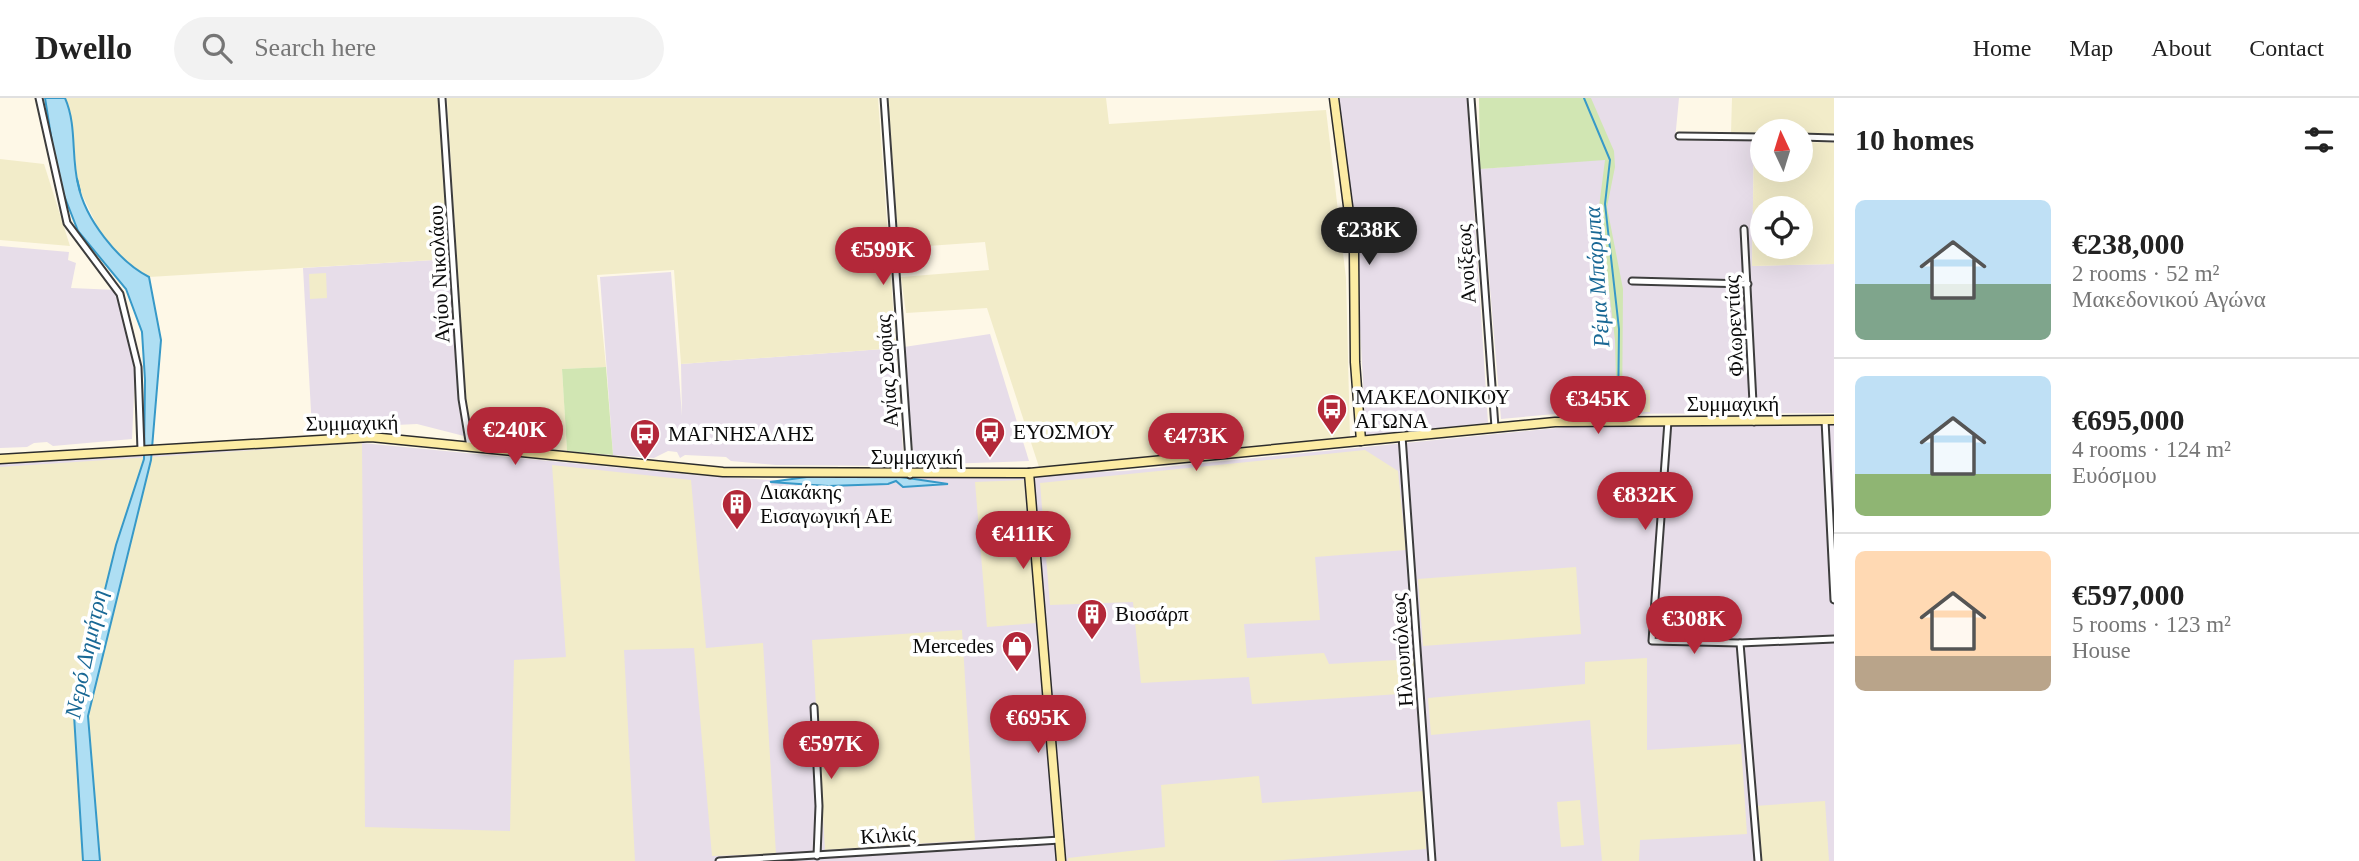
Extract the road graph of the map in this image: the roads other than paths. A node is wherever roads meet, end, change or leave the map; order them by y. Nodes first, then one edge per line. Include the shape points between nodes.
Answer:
1 (39, 98) edge
2 (442, 98) edge
3 (884, 98) edge
4 (1334, 98) edge
5 (1471, 98) edge
6 (1679, 136) dead end
7 (1750, 137) edge
8 (1813, 137) edge
9 (1834, 138) edge
10 (1744, 229) dead end
11 (1632, 281) dead end
12 (1748, 284) junction
13 (1830, 420) edge
14 (1668, 421) junction
15 (1754, 422) junction
16 (1495, 427) junction
17 (1402, 436) junction
18 (1361, 441) junction
19 (470, 447) junction
20 (141, 450) junction
21 (0, 459) edge
22 (1029, 474) junction
23 (910, 475) junction
24 (1834, 600) edge
25 (1834, 639) edge
26 (1740, 643) junction
27 (814, 707) dead end
28 (1060, 840) junction
29 (817, 856) junction
30 (719, 861) edge
31 (1062, 861) edge
32 (1432, 861) edge
33 (1758, 861) edge

1 - 20 street via 67,223 120,294 138,367
2 - 19 street, Αγίου Νικολάου via 462,399
3 - 23 street, Αγίας Σοφίας
4 - 18 street via 1354,252
5 - 16 street, Ανοίξεως
6 - 7 street
8 - 9 street
10 - 12 street, Φλωρεντίας
11 - 12 street
12 - 15 street, Φλωρεντίας
13 - 15 street, Συμμαχική
13 - 24 street
14 - 15 street, Συμμαχική
14 - 16 street, Συμμαχική
14 - 26 street via 1652,641
16 - 17 street, Συμμαχική
17 - 18 street, Συμμαχική
17 - 32 street, Ηλιουπόλεως
18 - 22 street, Συμμαχική
19 - 20 street, Συμμαχική via 371,437
19 - 23 street, Συμμαχική via 723,472
20 - 21 street, Συμμαχική
22 - 23 street, Συμμαχική
22 - 28 street
25 - 26 street
26 - 33 street
27 - 29 street
28 - 29 street, Κιλκίς
28 - 31 street
29 - 30 street, Κιλκίς

